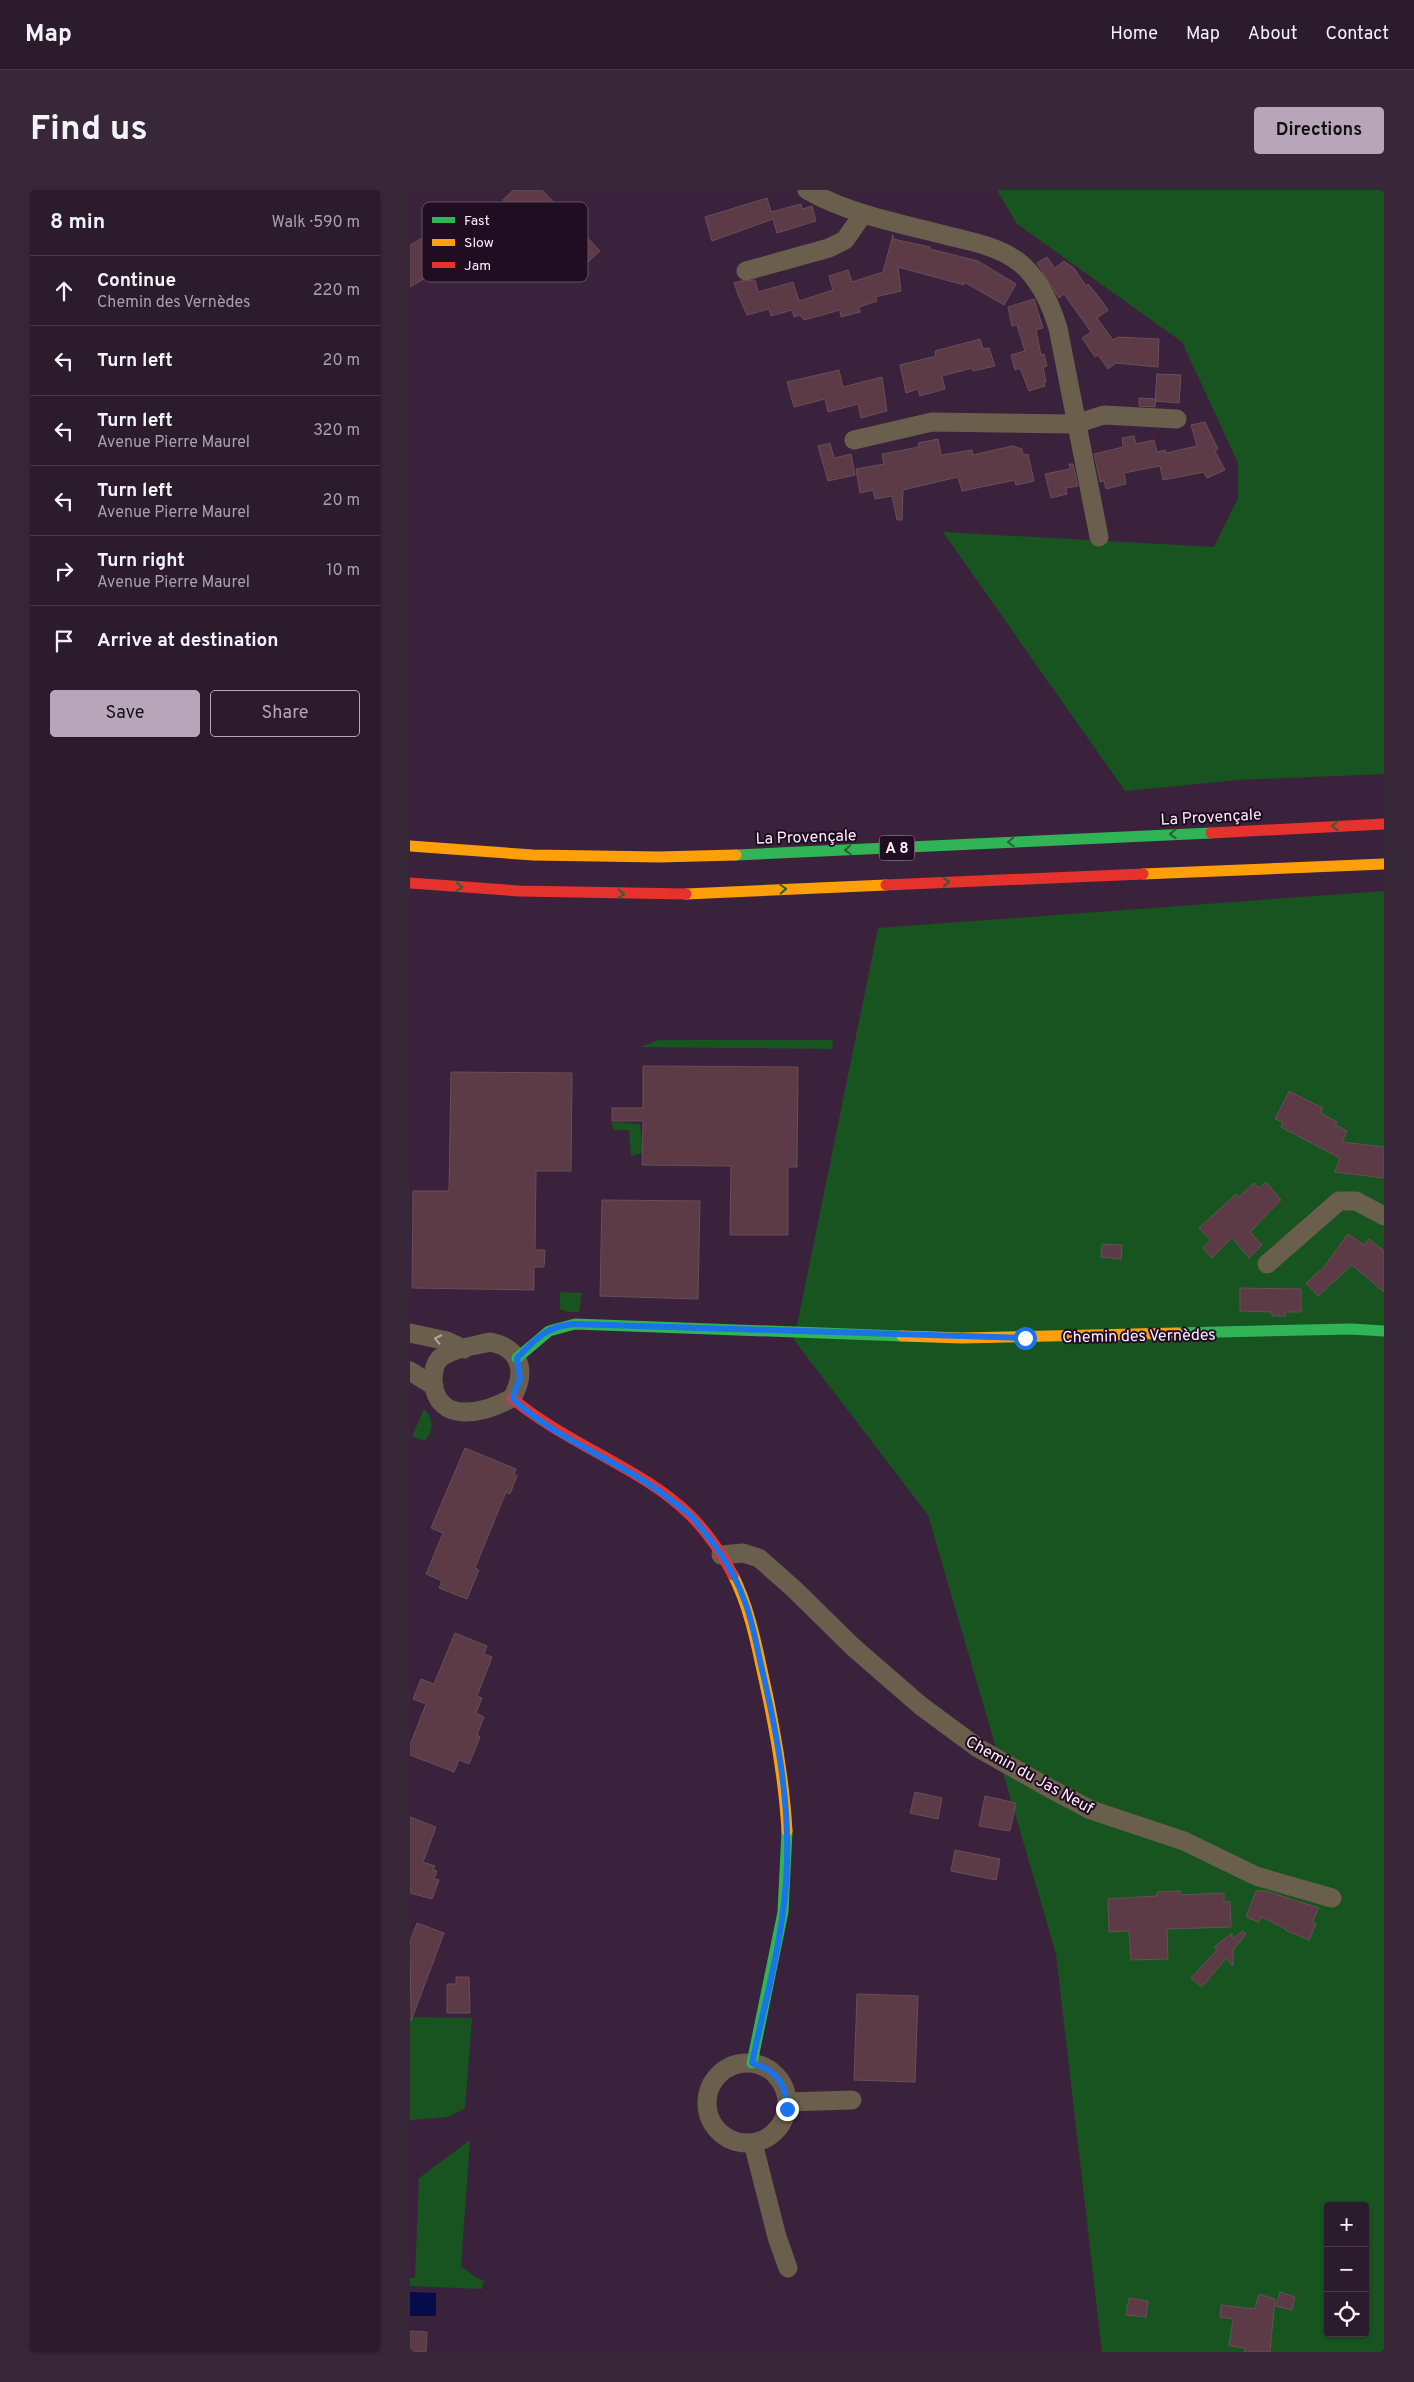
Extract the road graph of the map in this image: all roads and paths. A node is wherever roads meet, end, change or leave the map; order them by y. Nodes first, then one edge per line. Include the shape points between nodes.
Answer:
1 (807, 190) edge
2 (863, 214) junction
3 (746, 271) dead end
4 (1177, 419) dead end
5 (1076, 424) junction
6 (854, 440) dead end
7 (1099, 537) dead end
8 (1384, 824) edge
9 (410, 846) edge
10 (1384, 864) edge
11 (410, 883) edge
12 (1384, 1216) edge
13 (1267, 1264) dead end
14 (1384, 1331) edge
15 (410, 1333) edge
16 (464, 1349) junction
17 (517, 1358) junction
18 (410, 1371) edge
19 (434, 1386) junction
20 (512, 1398) junction
21 (721, 1556) junction
22 (1332, 1898) dead end
23 (752, 2063) junction
24 (852, 2100) dead end
25 (787, 2102) junction
26 (752, 2143) junction
27 (788, 2268) dead end

1 - 2 street
2 - 3 street via 845,240 829,248
2 - 5 street via 987,246 1015,259 1038,283 1050,303 1058,328
4 - 5 street via 1104,415
5 - 6 street via 932,422
5 - 7 street
8 -> 9 main road, La Provençale / A 8 via 659,857 534,854
11 -> 10 main road, A 8 via 519,891 657,895
12 - 13 street via 1356,1201 1339,1201
14 - 17 main road, Chemin des Vernèdes via 1351,1329 962,1338 575,1324 558,1325 547,1330
16 -> 15 street via 447,1341
16 - 17 street via 490,1342 510,1349
16 - 19 street via 438,1360 433,1374
17 - 20 street via 520,1379
18 - 19 street
19 - 20 street via 440,1403 459,1412 490,1408
20 - 21 main road via 534,1418 658,1490 691,1516
21 - 22 street, Chemin du Jas Neuf via 743,1553 759,1558 921,1706 978,1748 1041,1784 1091,1810 1184,1841 1256,1876
21 - 23 main road via 743,1596 753,1632 774,1721 785,1796 787,1861 779,1930
23 - 25 street via 775,2074 783,2084
23 - 26 street via 726,2068 709,2089 706,2103 716,2129 727,2138
24 - 25 street
25 - 26 street via 783,2121 775,2132
26 - 27 street

